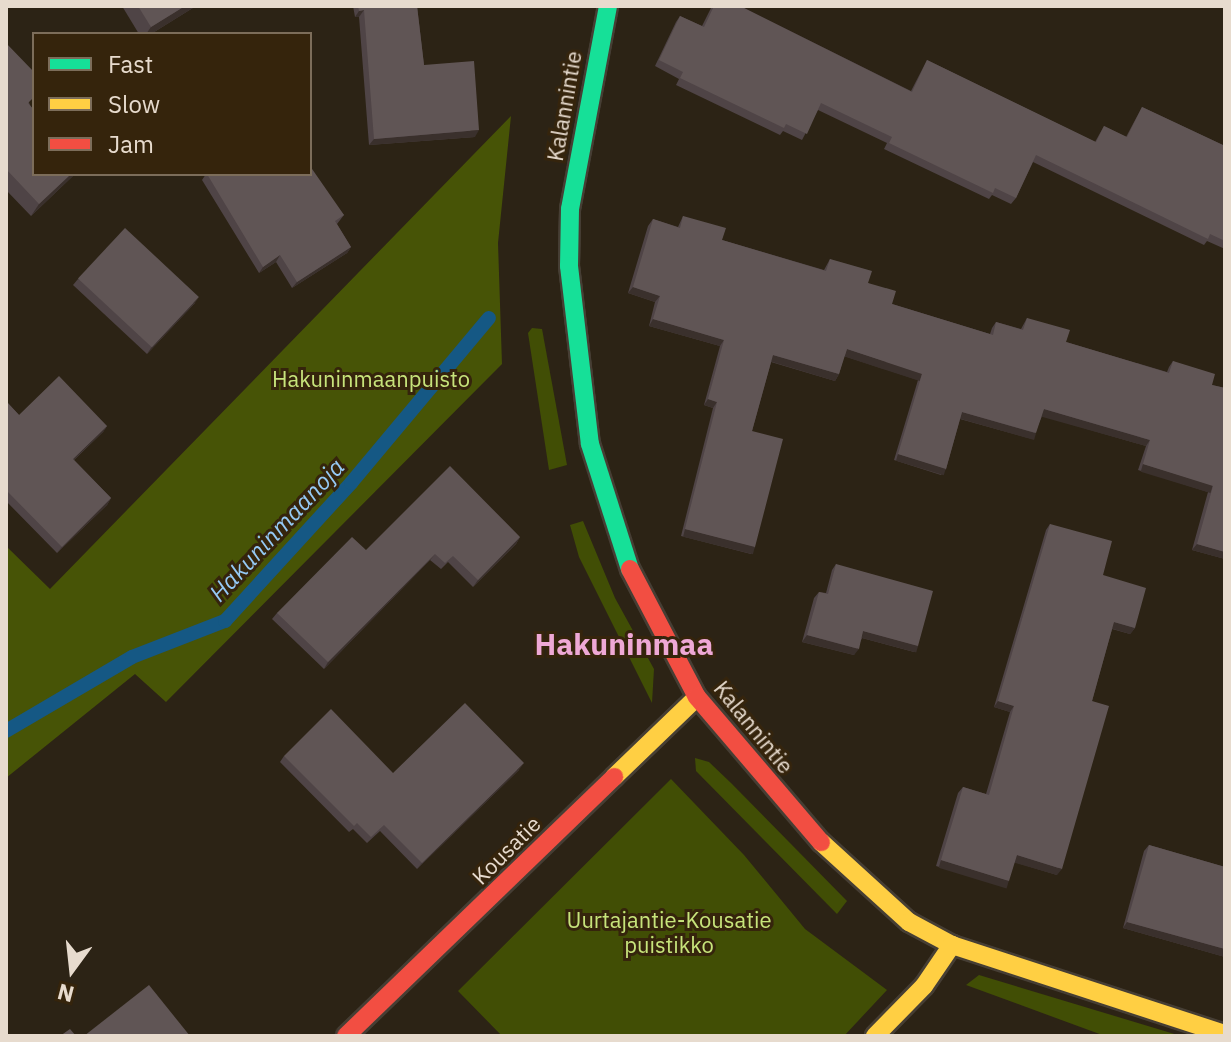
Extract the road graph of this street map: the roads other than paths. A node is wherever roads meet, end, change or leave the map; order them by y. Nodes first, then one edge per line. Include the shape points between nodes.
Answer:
1 (608, 6) edge
2 (697, 697) junction
3 (952, 945) junction
4 (1225, 1034) edge
5 (346, 1036) edge
6 (875, 1036) edge

1 - 2 street, Kalannintie via 570,209 569,266 580,376 590,444 635,585
2 - 3 street, Kalannintie via 806,828 909,922
2 - 5 street, Kousatie
3 - 4 street, Kalannintie
3 - 6 street via 924,986

